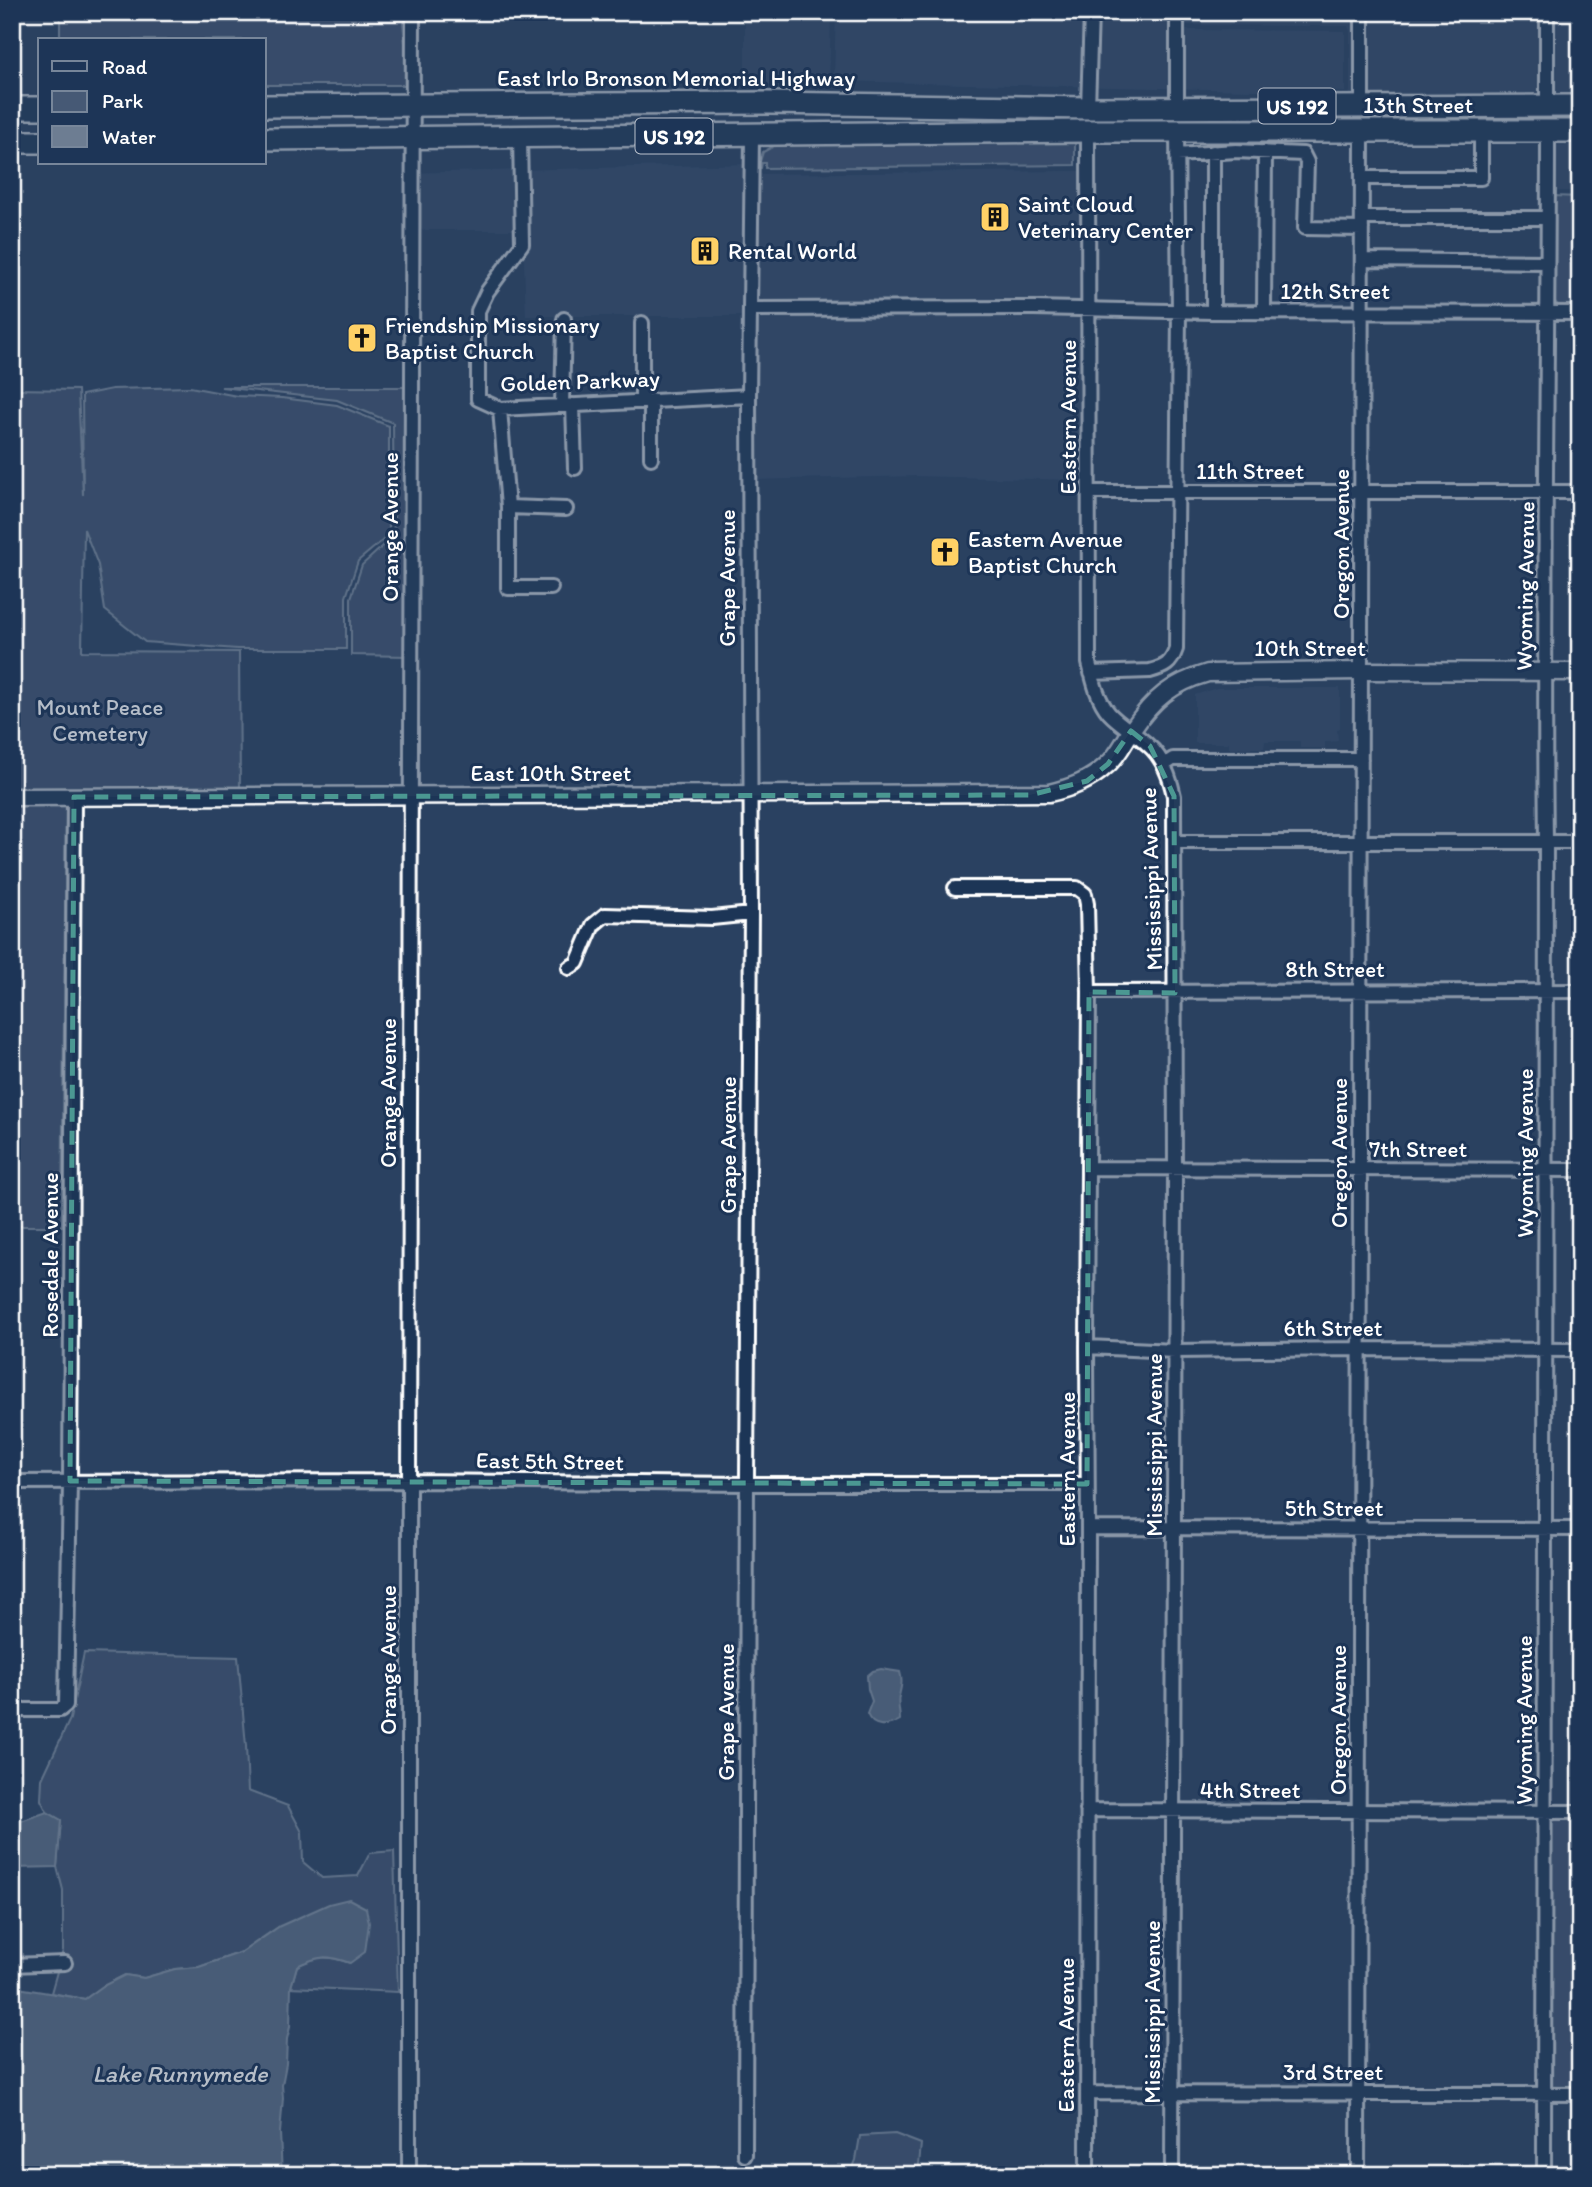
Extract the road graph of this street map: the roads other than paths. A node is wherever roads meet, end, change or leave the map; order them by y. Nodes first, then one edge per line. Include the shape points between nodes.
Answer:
1 (412, 12) edge
2 (1091, 12) edge
3 (1177, 12) edge
4 (1362, 12) edge
5 (1547, 12) edge
6 (412, 105) junction
7 (266, 106) edge
8 (943, 106) junction
9 (1234, 106) junction
10 (1362, 106) junction
11 (1469, 106) junction
12 (1547, 106) junction
13 (1580, 106) edge
14 (1177, 107) junction
15 (12, 108) edge
16 (38, 108) edge
17 (1088, 108) junction
18 (1580, 118) edge
19 (1088, 131) junction
20 (1177, 131) junction
21 (1362, 131) junction
22 (1548, 131) junction
23 (1580, 131) edge
24 (1481, 132) junction
25 (936, 134) junction
26 (752, 135) junction
27 (520, 137) junction
28 (412, 138) junction
29 (266, 139) edge
30 (1212, 141) junction
31 (12, 142) edge
32 (38, 142) edge
33 (1265, 152) junction
34 (1177, 156) junction
35 (1362, 178) junction
36 (1548, 218) junction
37 (1362, 224) junction
38 (1362, 260) junction
39 (1548, 262) junction
40 (750, 309) junction
41 (1090, 310) junction
42 (1179, 311) junction
43 (1213, 312) junction
44 (1264, 312) junction
45 (1362, 312) junction
46 (1547, 313) junction
47 (1580, 313) edge
48 (564, 319) dead end
49 (642, 323) dead end
50 (749, 396) junction
51 (646, 400) junction
52 (568, 405) junction
53 (500, 409) junction
54 (651, 458) dead end
55 (575, 468) dead end
56 (1547, 491) junction
57 (1089, 492) junction
58 (1177, 492) junction
59 (1580, 492) edge
60 (1362, 493) junction
61 (508, 507) junction
62 (566, 509) dead end
63 (551, 588) dead end
64 (1362, 671) junction
65 (1544, 672) junction
66 (1580, 672) edge
67 (1091, 673) junction
68 (1131, 731) junction
69 (1361, 759) junction
70 (1164, 765) junction
71 (1087, 780) joint
72 (751, 795) junction
73 (410, 796) junction
74 (12, 797) edge
75 (74, 797) junction
76 (1174, 842) junction
77 (1546, 842) junction
78 (1580, 842) edge
79 (1361, 843) junction
80 (955, 888) dead end
81 (751, 914) junction
82 (569, 968) dead end
83 (1361, 990) junction
84 (1546, 991) junction
85 (1580, 991) edge
86 (1089, 992) junction
87 (1175, 993) junction
88 (1088, 1168) junction
89 (1175, 1169) junction
90 (1360, 1170) junction
91 (1545, 1170) junction
92 (1580, 1170) edge
93 (1087, 1347) junction
94 (1359, 1349) junction
95 (1545, 1349) junction
96 (1580, 1350) edge
97 (1175, 1351) junction
98 (70, 1481) junction
99 (409, 1481) junction
100 (12, 1482) edge
101 (747, 1484) junction
102 (1087, 1484) junction
103 (1088, 1528) junction
104 (1175, 1528) junction
105 (1545, 1529) junction
106 (1580, 1529) edge
107 (1360, 1530) junction
108 (12, 1710) edge
109 (1087, 1810) junction
110 (1174, 1810) junction
111 (1359, 1812) junction
112 (1545, 1812) junction
113 (1580, 1812) edge
114 (65, 1963) dead end
115 (12, 1965) edge
116 (1172, 2092) junction
117 (1087, 2093) junction
118 (1359, 2094) junction
119 (1545, 2094) junction
120 (1580, 2094) edge
121 (746, 2155) dead end
122 (409, 2175) edge
123 (1087, 2175) edge
124 (1172, 2175) edge
125 (1358, 2175) edge
126 (1544, 2175) edge

1 - 6 street, Orange Avenue
2 - 17 street
3 - 14 street
4 - 10 street
5 - 12 street
6 - 7 highway, East Irlo Bronson Memorial Highway / US 192
6 - 8 highway, East Irlo Bronson Memorial Highway / US 192
6 - 28 street, Orange Avenue
8 - 17 highway, East Irlo Bronson Memorial Highway / US 192
8 - 26 highway via 920,117 785,117
9 - 10 highway, 13th Street / US 192
9 - 14 highway, 13th Street / US 192
9 - 19 highway via 1203,118 1107,118
10 - 11 highway, 13th Street / US 192
10 - 30 highway via 1346,120 1242,121
11 - 12 highway, 13th Street / US 192
11 - 21 highway via 1439,119 1378,118 1368,121
12 - 13 highway, 13th Street / US 192
12 - 24 highway via 1533,121 1494,121
14 - 17 highway, 13th Street / US 192
15 - 16 highway
17 - 25 highway via 1068,122 947,122
18 - 22 highway via 1563,118
19 - 20 highway, 13th Street / US 192
19 - 25 highway, US 192
19 - 41 street, Eastern Avenue
20 - 30 highway, 13th Street / US 192
20 - 34 street
21 - 24 highway, 13th Street / US 192
21 - 30 highway, 13th Street / US 192
21 - 35 street, Oregon Avenue
22 - 23 highway, 13th Street / US 192
22 - 24 highway, 13th Street / US 192
22 - 36 street, Wyoming Avenue
24 - 35 street via 1481,178
25 - 26 highway, US 192
26 - 27 highway, US 192
26 - 40 street, Grape Avenue
27 - 28 highway, US 192
27 - 53 street, Golden Parkway via 522,244 478,311 478,399
28 - 29 highway, US 192
28 - 73 street, Orange Avenue
30 - 33 street
30 - 34 street
30 - 43 street
31 - 32 highway
33 - 37 street via 1303,154 1307,162 1305,228
33 - 44 street
34 - 42 street
35 - 37 street, Oregon Avenue
36 - 37 street
36 - 39 street, Wyoming Avenue
37 - 38 street, Oregon Avenue
38 - 39 street
38 - 45 street, Oregon Avenue
39 - 46 street, Wyoming Avenue
40 - 41 street, 12th Street
40 - 50 street, Grape Avenue
41 - 42 street, 12th Street
41 - 57 street, Eastern Avenue
42 - 43 street, 12th Street
42 - 58 street
43 - 44 street, 12th Street
44 - 45 street, 12th Street
45 - 46 street, 12th Street
45 - 60 street, Oregon Avenue
46 - 47 street, 12th Street
46 - 56 street, Wyoming Avenue
48 - 52 street
49 - 51 street
50 - 51 street, Golden Parkway
50 - 72 street, Grape Avenue
51 - 52 street, Golden Parkway
51 - 54 street
52 - 53 street, Golden Parkway
52 - 55 street
53 - 61 street
56 - 59 street, 11th Street
56 - 60 street, 11th Street
56 - 65 street, Wyoming Avenue
57 - 58 street, 11th Street
57 - 67 street, Eastern Avenue
58 - 60 street, 11th Street
58 - 67 street via 1177,641 1172,660 1150,671
60 - 64 street, Oregon Avenue
61 - 62 street
61 - 63 street via 508,588
64 - 65 street, 10th Street
64 - 68 street, 10th Street via 1208,673 1171,687
64 - 69 street, Oregon Avenue
65 - 66 street, 10th Street
65 - 77 street, Wyoming Avenue
67 - 68 street, Eastern Avenue via 1108,711
68 - 70 street, Mississippi Avenue
68 - 71 street, 10th Street via 1108,764
69 - 70 street via 1173,759
69 - 79 street, Oregon Avenue
70 - 76 street, Mississippi Avenue via 1174,796
71 - 72 street, East 10th Street via 1067,789 1030,795
72 - 73 street, East 10th Street
72 - 81 street, Grape Avenue
73 - 75 street, East 10th Street
73 - 99 street, Orange Avenue
74 - 75 street, East 10th Street
75 - 98 street, Rosedale Avenue
76 - 79 street
76 - 87 street, Mississippi Avenue
77 - 78 street
77 - 79 street
77 - 84 street, Wyoming Avenue
79 - 83 street, Oregon Avenue
80 - 86 street, Eastern Avenue via 1077,888 1085,894
81 - 82 street via 712,918 605,915 593,925 577,963
81 - 101 street, Grape Avenue
83 - 84 street, 8th Street
83 - 87 street, 8th Street
83 - 90 street, Oregon Avenue
84 - 85 street, 8th Street
84 - 91 street, Wyoming Avenue
86 - 87 street, 8th Street
86 - 88 street, Eastern Avenue
87 - 89 street, Mississippi Avenue
88 - 89 street, 7th Street
88 - 93 street, Eastern Avenue
89 - 90 street, 7th Street
89 - 97 street, Mississippi Avenue
90 - 91 street, 7th Street
90 - 94 street, Oregon Avenue
91 - 92 street, 7th Street
91 - 95 street, Wyoming Avenue
93 - 97 street, 6th Street
93 - 102 street, Eastern Avenue
94 - 95 street, 6th Street
94 - 97 street, 6th Street
94 - 107 street, Oregon Avenue
95 - 96 street, 6th Street
95 - 105 street, Wyoming Avenue
97 - 104 street, Mississippi Avenue
98 - 99 street, East 5th Street
98 - 100 street, East 5th Street
98 - 108 street, Rosedale Avenue via 66,1705 60,1710
99 - 101 street, East 5th Street
99 - 122 street, Orange Avenue
101 - 102 street, East 5th Street
101 - 121 street, Grape Avenue
102 - 103 street, Eastern Avenue
103 - 104 street, 5th Street
103 - 109 street, Eastern Avenue
104 - 107 street, 5th Street
104 - 110 street, Mississippi Avenue
105 - 106 street, 5th Street
105 - 107 street, 5th Street
105 - 112 street, Wyoming Avenue
107 - 111 street, Oregon Avenue
109 - 110 street, 4th Street
109 - 117 street, Eastern Avenue
110 - 111 street, 4th Street
110 - 116 street, Mississippi Avenue
111 - 112 street, 4th Street
111 - 118 street, Oregon Avenue
112 - 113 street, 4th Street
112 - 119 street, Wyoming Avenue
114 - 115 street
116 - 117 street, 3rd Street
116 - 118 street, 3rd Street
116 - 124 street, Mississippi Avenue
117 - 123 street, Eastern Avenue
118 - 119 street, 3rd Street
118 - 125 street, Oregon Avenue
119 - 120 street, 3rd Street
119 - 126 street, Wyoming Avenue

